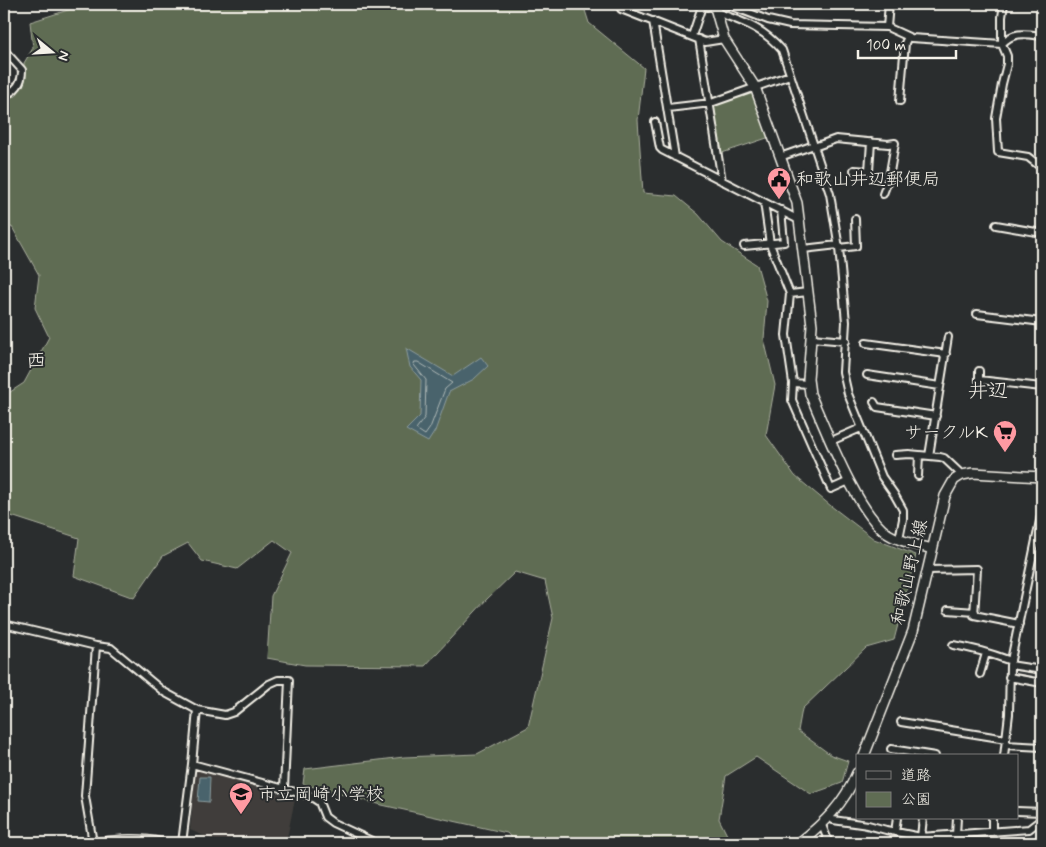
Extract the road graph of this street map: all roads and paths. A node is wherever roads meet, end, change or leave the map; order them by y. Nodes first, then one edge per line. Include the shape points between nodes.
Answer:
1 (619, 4) edge
2 (726, 4) edge
3 (889, 4) edge
4 (1004, 4) edge
5 (699, 5) edge
6 (735, 5) edge
7 (715, 7) edge
8 (652, 21) junction
9 (887, 28) junction
10 (1042, 36) edge
11 (908, 37) junction
12 (695, 38) junction
13 (724, 39) junction
14 (1002, 44) junction
15 (4, 50) edge
16 (790, 75) junction
17 (755, 88) junction
18 (4, 96) edge
19 (900, 101) dead end
20 (711, 103) junction
21 (668, 108) junction
22 (656, 122) dead end
23 (871, 142) junction
24 (814, 146) junction
25 (675, 157) junction
26 (780, 157) junction
27 (1042, 168) edge
28 (854, 170) dead end
29 (722, 181) junction
30 (883, 194) dead end
31 (764, 202) junction
32 (781, 210) junction
33 (855, 218) dead end
34 (799, 220) junction
35 (996, 225) dead end
36 (1042, 233) edge
37 (770, 244) junction
38 (744, 246) dead end
39 (839, 246) junction
40 (803, 249) junction
41 (808, 292) junction
42 (790, 294) junction
43 (977, 314) dead end
44 (1042, 322) edge
45 (948, 337) dead end
46 (811, 338) junction
47 (846, 341) junction
48 (866, 343) dead end
49 (946, 354) junction
50 (979, 370) dead end
51 (867, 375) dead end
52 (793, 383) junction
53 (809, 384) junction
54 (940, 386) junction
55 (1042, 387) edge
56 (874, 402) dead end
57 (936, 416) junction
58 (862, 428) junction
59 (831, 441) junction
60 (894, 455) dead end
61 (919, 455) junction
62 (929, 456) junction
63 (962, 475) junction
64 (918, 476) dead end
65 (1042, 477) edge
66 (849, 481) junction
67 (1042, 511) edge
68 (899, 539) junction
69 (932, 549) junction
70 (928, 570) junction
71 (948, 610) dead end
72 (975, 612) junction
73 (4, 624) edge
74 (1019, 624) junction
75 (953, 645) dead end
76 (96, 646) junction
77 (986, 653) junction
78 (1011, 663) junction
79 (1042, 670) edge
80 (980, 674) dead end
81 (1009, 677) junction
82 (1042, 683) edge
83 (197, 710) junction
84 (900, 722) dead end
85 (1006, 742) junction
86 (1042, 747) edge
87 (891, 749) dead end
88 (865, 754) edge
89 (922, 754) edge
90 (1004, 754) edge
91 (192, 764) junction
92 (856, 775) edge
93 (284, 789) junction
94 (1018, 811) edge
95 (1042, 812) edge
96 (830, 817) junction
97 (1042, 819) edge
98 (897, 820) edge
99 (923, 820) edge
100 (957, 820) edge
101 (992, 820) edge
102 (822, 825) junction
103 (895, 832) junction
104 (992, 832) junction
105 (953, 835) junction
106 (921, 837) junction
107 (93, 843) edge
108 (98, 843) edge
109 (162, 843) edge
110 (182, 843) edge
111 (376, 843) edge
112 (799, 843) edge
113 (829, 843) edge
114 (950, 843) edge

1 - 8 street via 621,9
2 - 6 street
3 - 9 street
4 - 14 street
5 - 7 street
5 - 12 street
6 - 9 street via 768,20 790,25
7 - 13 street
7 - 16 street via 771,38 782,50
8 - 12 street
8 - 21 street
9 - 11 street
10 - 14 street via 1013,35
11 - 14 street
11 - 19 street
12 - 13 street via 704,42
12 - 20 street
13 - 17 street
14 - 27 street via 1007,64 996,118 998,152 1028,157
15 - 18 street via 22,70 18,87
16 - 17 street
16 - 24 street
17 - 20 street
17 - 26 street
20 - 21 street
20 - 29 street
21 - 25 street
22 - 25 street via 660,148
23 - 24 street via 836,139
23 - 28 street via 869,171
23 - 30 street via 894,143
24 - 26 street
24 - 39 street via 830,194
25 - 29 street
26 - 34 street via 797,203
29 - 31 street
31 - 32 street
31 - 37 street
32 - 34 street
32 - 37 street via 784,242
33 - 39 street via 856,246
34 - 40 street
35 - 36 street
37 - 38 street
37 - 42 street
39 - 40 street
39 - 47 street
40 - 41 street
41 - 42 street
41 - 46 street
42 - 52 street via 786,335
43 - 44 street
45 - 49 street
46 - 47 street
46 - 53 street
47 - 58 street via 844,382
48 - 49 street
49 - 54 street
50 - 55 street via 979,380
51 - 54 street
52 - 53 street
52 - 66 street via 792,400 831,489
53 - 59 street via 810,394
54 - 57 street
56 - 57 street via 877,407
57 - 62 street
58 - 59 street
58 - 68 street via 882,478 903,510
59 - 66 street
60 - 61 street
61 - 62 street
61 - 64 street
62 - 63 street via 944,458
63 - 65 street
63 - 69 street, 和歌山野上線 via 954,480 945,496
66 - 68 street via 876,523
67 - 74 street
68 - 69 street
69 - 70 street, 和歌山野上線
70 - 72 street via 977,569
70 - 88 street, 和歌山野上線 via 914,631
71 - 72 street
72 - 74 street via 974,615
73 - 76 street
74 - 78 street
75 - 77 street
76 - 83 street via 111,648 164,692
76 - 107 street via 85,796
77 - 78 street
77 - 80 street
78 - 79 street
78 - 81 street
81 - 82 street
81 - 85 street
83 - 91 street
83 - 93 street via 225,715 234,712 269,684 289,680
84 - 85 street
85 - 86 street
85 - 90 street
87 - 89 street
91 - 93 street
91 - 110 street
92 - 96 street
93 - 111 street via 310,796 319,802 324,817
94 - 95 street
96 - 102 street
96 - 103 street
97 - 104 street via 1029,829
98 - 103 street
99 - 106 street
100 - 105 street
101 - 104 street
102 - 112 street
102 - 113 street
103 - 106 street
104 - 105 street
105 - 106 street
105 - 114 street
108 - 109 street via 134,840

